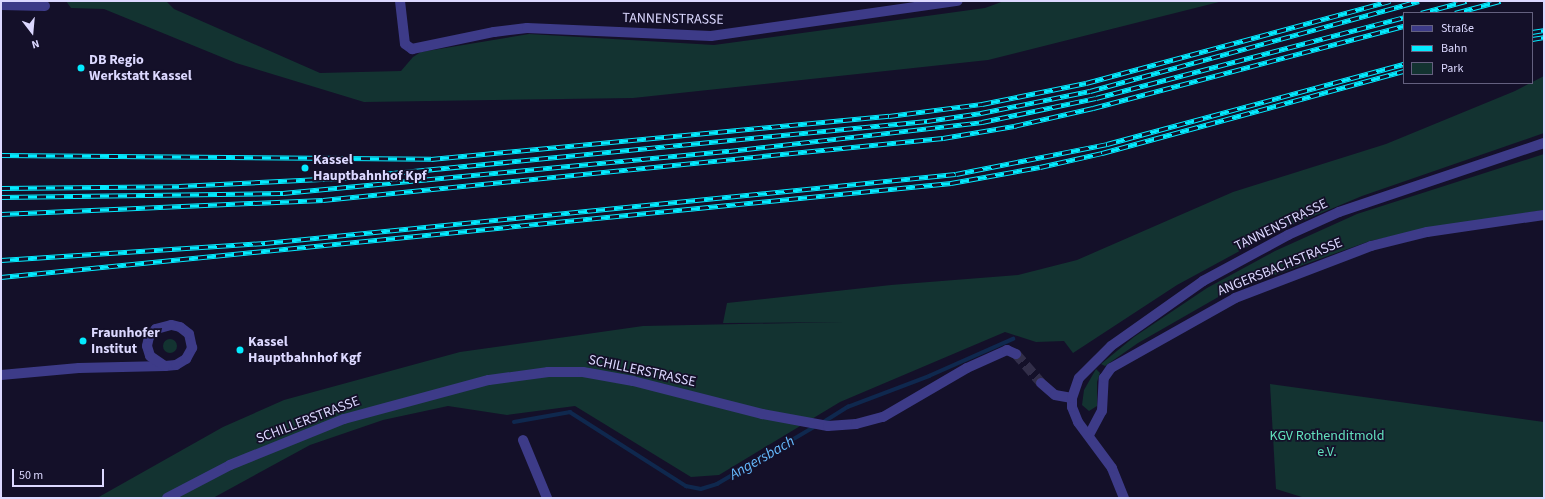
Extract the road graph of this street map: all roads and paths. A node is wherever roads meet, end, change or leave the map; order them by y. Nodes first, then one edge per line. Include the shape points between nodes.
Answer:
1 (400, 1) edge
2 (958, 1) edge
3 (1, 5) edge
4 (45, 6) dead end
5 (1544, 143) edge
6 (1544, 215) edge
7 (1016, 354) dead end
8 (165, 366) junction
9 (1, 376) edge
10 (1041, 383) tunnel mouth
11 (1072, 398) junction
12 (1088, 435) junction
13 (523, 440) dead end
14 (167, 498) edge
15 (547, 498) edge
16 (1124, 498) edge

1 - 2 street, TANNENSTRASSE via 406,44 412,48 527,28 711,36
3 - 4 street
5 - 11 street, TANNENSTRASSE via 1339,212 1260,249 1203,281 1111,346 1079,378
6 - 12 street, ANGERSBACHSTRASSE via 1427,232 1371,246 1230,300 1111,368 1104,378 1102,411
7 - 14 street, SCHILLERSTRASSE via 1007,350 967,368 883,417 856,424 828,426 590,373 540,373 489,380 344,419 230,466
8 - 8 street via 181,363 190,354 191,338 180,327 171,325 156,328 148,337 150,356
8 - 9 street via 79,368
10 - 11 street via 1055,395
11 - 12 street via 1074,415
12 - 16 street via 1112,468
13 - 15 street

